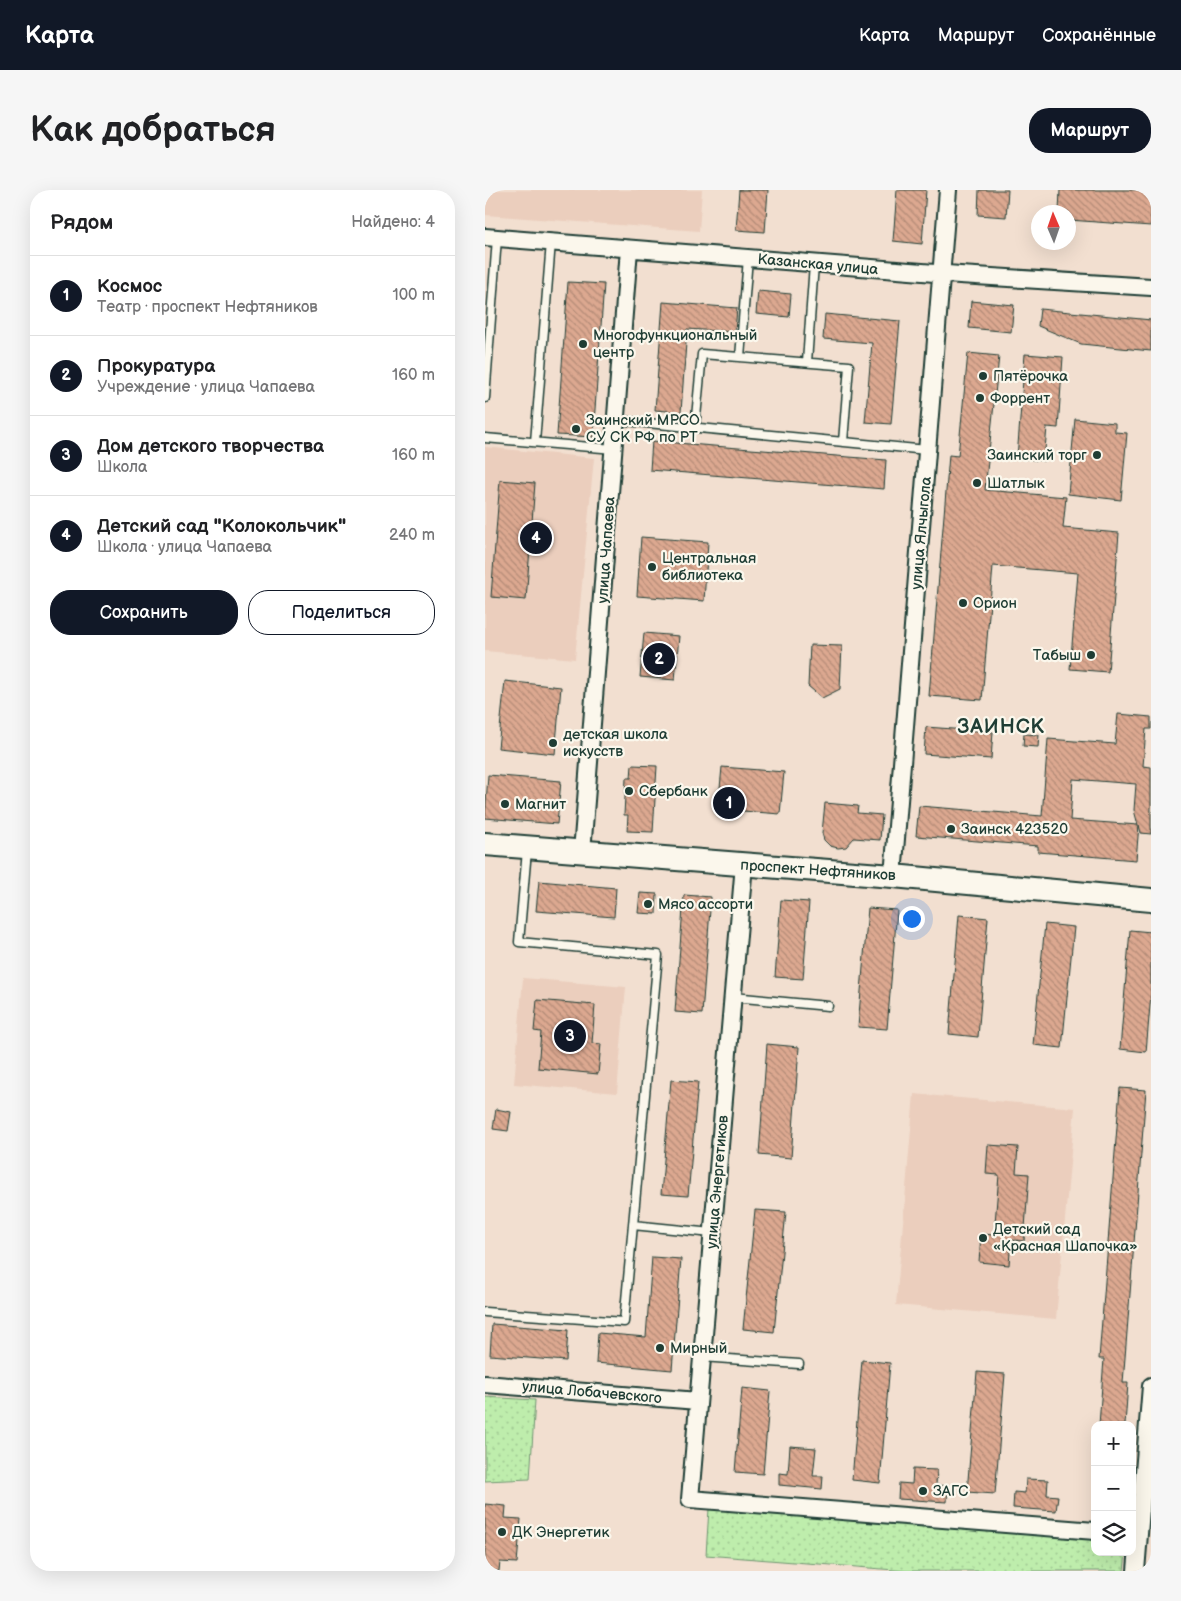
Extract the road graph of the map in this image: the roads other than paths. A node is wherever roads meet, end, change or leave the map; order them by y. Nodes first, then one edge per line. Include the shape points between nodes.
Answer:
1 (948, 190) edge
2 (491, 238) edge
3 (551, 242) junction
4 (629, 249) junction
5 (748, 258) junction
6 (814, 264) junction
7 (941, 274) junction
8 (1151, 288) edge
9 (740, 357) junction
10 (807, 362) junction
11 (485, 398) edge
12 (616, 420) junction
13 (695, 428) junction
14 (485, 438) edge
15 (535, 442) junction
16 (843, 442) junction
17 (614, 449) junction
18 (927, 450) junction
19 (485, 844) edge
20 (527, 848) junction
21 (582, 852) junction
22 (744, 864) junction
23 (893, 876) junction
24 (1151, 900) edge
25 (733, 997) junction
26 (828, 1006) dead end
27 (633, 1225) junction
28 (712, 1233) junction
29 (485, 1312) edge
30 (702, 1357) junction
31 (799, 1364) dead end
32 (485, 1384) edge
33 (1151, 1386) edge
34 (698, 1401) junction
35 (1136, 1525) edge
36 (1091, 1531) edge
37 (1136, 1556) edge
38 (1136, 1571) edge

1 - 7 street, улица Ялчыгола
2 - 3 street, Казанская улица
2 - 11 lane
3 - 4 street, Казанская улица
3 - 15 lane
4 - 5 street, Казанская улица
4 - 12 street, улица Чапаева
5 - 6 street, Казанская улица
5 - 9 lane
6 - 7 street, Казанская улица
6 - 10 lane
7 - 8 street, Казанская улица
7 - 18 street, улица Ялчыгола
9 - 10 lane
9 - 13 lane via 702,354
10 - 16 lane via 849,366
12 - 13 lane
12 - 17 street, улица Чапаева
13 - 16 lane
14 - 15 lane
15 - 17 lane
16 - 18 lane
17 - 21 street, улица Чапаева
18 - 23 street, улица Ялчыгола
19 - 20 main road, проспект Нефтяников
20 - 21 main road, проспект Нефтяников
20 - 27 lane via 519,942 659,955
21 - 22 main road, проспект Нефтяников
22 - 23 main road, проспект Нефтяников
22 - 25 street, улица Энергетиков
23 - 24 main road, проспект Нефтяников
25 - 26 lane
25 - 28 street, улица Энергетиков
27 - 28 lane
27 - 29 lane via 623,1322
28 - 30 street, улица Энергетиков
30 - 31 lane
30 - 34 street, улица Энергетиков
32 - 34 street, улица Лобачевского
33 - 35 street
34 - 36 street, улица Энергетиков via 690,1499
37 - 38 street

